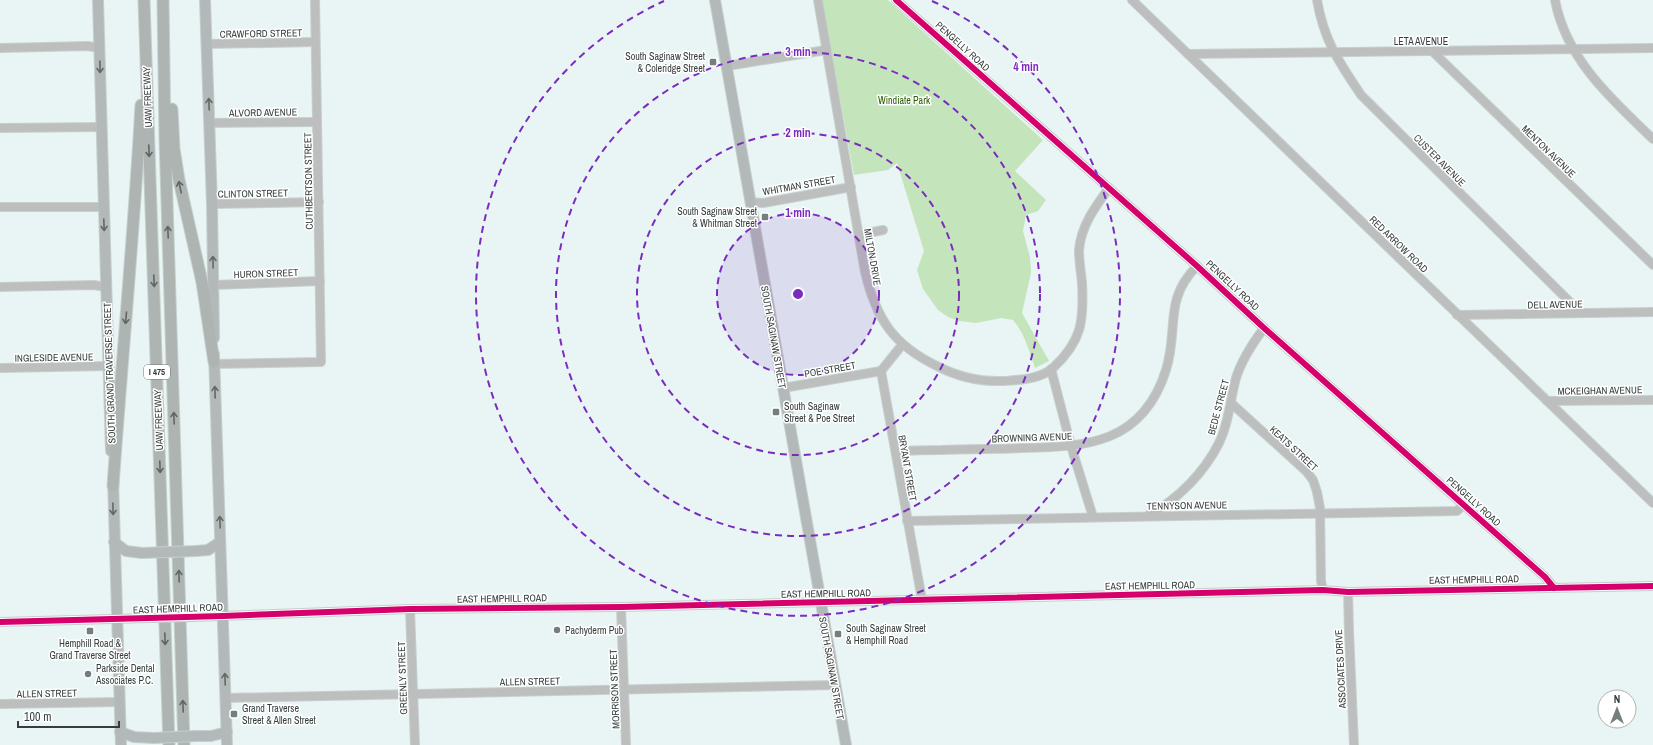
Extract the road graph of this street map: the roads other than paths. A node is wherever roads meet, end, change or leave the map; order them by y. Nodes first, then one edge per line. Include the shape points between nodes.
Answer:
1 (98, 0) edge
2 (144, 0) edge
3 (163, 0) edge
4 (205, 0) edge
5 (315, 0) edge
6 (715, 0) edge
7 (818, 0) edge
8 (896, 0) edge
9 (1132, 0) edge
10 (1317, 0) edge
11 (1555, 0) edge
12 (315, 42) junction
13 (207, 44) junction
14 (0, 48) edge
15 (99, 48) junction
16 (1653, 48) edge
17 (1573, 49) junction
18 (826, 50) junction
19 (1332, 51) junction
20 (1432, 51) junction
21 (1188, 54) junction
22 (727, 66) junction
23 (317, 122) junction
24 (209, 123) junction
25 (101, 127) junction
26 (0, 128) edge
27 (1652, 138) edge
28 (851, 187) junction
29 (1108, 188) junction
30 (319, 202) junction
31 (750, 202) junction
32 (212, 204) junction
33 (0, 207) edge
34 (103, 207) junction
35 (883, 230) dead end
36 (859, 235) junction
37 (1653, 265) edge
38 (1197, 266) junction
39 (320, 281) junction
40 (214, 285) junction
41 (0, 287) edge
42 (106, 287) junction
43 (1653, 312) edge
44 (1581, 313) junction
45 (1457, 314) junction
46 (1264, 328) junction
47 (902, 345) junction
48 (214, 363) junction
49 (108, 366) junction
50 (0, 368) edge
51 (1051, 369) junction
52 (881, 370) junction
53 (783, 388) junction
54 (1653, 400) edge
55 (1547, 401) junction
56 (1231, 403) junction
57 (1071, 446) junction
58 (896, 452) junction
59 (113, 486) junction
60 (1642, 493) junction
61 (1653, 493) edge
62 (1653, 503) edge
63 (1463, 505) junction
64 (1319, 514) junction
65 (1093, 516) junction
66 (1147, 516) junction
67 (907, 521) junction
68 (114, 542) junction
69 (220, 542) junction
70 (1653, 586) edge
71 (1554, 588) junction
72 (1323, 590) junction
73 (1348, 592) junction
74 (922, 600) junction
75 (820, 603) junction
76 (621, 607) junction
77 (410, 609) junction
78 (223, 616) junction
79 (116, 619) junction
80 (0, 622) edge
81 (835, 685) junction
82 (624, 689) junction
83 (413, 693) junction
84 (226, 698) junction
85 (119, 702) junction
86 (0, 704) edge
87 (120, 732) junction
88 (227, 732) junction
89 (121, 745) edge
90 (169, 745) edge
91 (184, 745) edge
92 (227, 745) edge
93 (415, 745) edge
94 (626, 745) edge
95 (846, 745) edge
96 (1354, 745) edge

1 - 15 main road, SOUTH GRAND TRAVERSE STREET
2 -> 59 highway via 135,212
2 -> 90 highway, UAW FREEWAY / I 475
48 -> 3 highway via 202,282 178,175
91 -> 3 highway, UAW FREEWAY / I 475
4 - 13 main road
5 - 12 street, CUTHBERTSON STREET
6 - 22 main road, SOUTH SAGINAW STREET
7 - 18 street, MILTON DRIVE
8 - 29 street, PENGELLY ROAD
9 - 21 street, RED ARROW ROAD
10 - 19 street, CUSTER AVENUE
11 - 17 street
12 - 13 street, CRAWFORD STREET
12 - 23 street, CUTHBERTSON STREET
24 -> 13 main road
14 - 15 street
15 -> 25 main road, SOUTH GRAND TRAVERSE STREET
16 - 17 street, LETA AVENUE
17 - 20 street, LETA AVENUE
17 - 27 street via 1596,82
18 - 22 street
18 - 28 street, MILTON DRIVE
19 - 20 street, LETA AVENUE
19 - 21 street, LETA AVENUE
19 - 44 street, CUSTER AVENUE via 1361,95
20 - 37 street, MENTON AVENUE
21 - 45 street, RED ARROW ROAD
22 - 31 main road, SOUTH SAGINAW STREET
23 - 24 street, ALVORD AVENUE
23 - 30 street, CUTHBERTSON STREET
24 - 32 main road
25 - 26 street
25 - 34 main road, SOUTH GRAND TRAVERSE STREET
28 - 31 street, WHITMAN STREET via 763,203
28 - 36 street, MILTON DRIVE
29 - 38 street, PENGELLY ROAD
29 - 51 street, MILTON DRIVE via 1083,230 1080,250 1082,317 1077,338 1068,352
30 - 32 street, CLINTON STREET
30 - 39 street, CUTHBERTSON STREET
31 - 53 main road, SOUTH SAGINAW STREET
40 -> 32 main road
33 - 34 street
34 -> 42 main road, SOUTH GRAND TRAVERSE STREET
35 - 36 street
36 - 47 street, MILTON DRIVE via 870,294 886,326
38 - 46 street, PENGELLY ROAD
38 - 57 street, BROWNING AVENUE via 1179,290 1174,306 1171,351 1160,387 1151,403 1126,427 1108,437
39 - 40 street, HURON STREET
39 - 48 street, CUTHBERTSON STREET via 321,362
40 - 48 main road
41 - 42 street
42 - 49 main road, SOUTH GRAND TRAVERSE STREET
43 - 44 street, DELL AVENUE
44 - 45 street, DELL AVENUE
45 - 55 street, RED ARROW ROAD
46 - 56 street, BEDE STREET via 1248,350 1236,380
46 - 63 street, PENGELLY ROAD
47 - 51 street, MILTON DRIVE via 922,360 964,377 1015,380 1034,377
47 - 52 street
69 -> 48 main road
49 - 50 street, INGLESIDE AVENUE
49 - 59 main road, SOUTH GRAND TRAVERSE STREET
51 - 57 street
52 - 53 street, POE STREET
52 - 58 street, BRYANT STREET
53 - 75 main road, SOUTH SAGINAW STREET
54 - 55 street, MCKEIGHAN AVENUE
55 - 60 street, RED ARROW ROAD
56 - 64 street, KEATS STREET via 1306,471 1313,480 1317,492
56 - 66 street, BEDE STREET via 1219,443 1204,467 1165,506
57 - 58 street, BROWNING AVENUE
57 - 65 street
58 - 67 street, BRYANT STREET
59 -> 68 main road, SOUTH GRAND TRAVERSE STREET
60 - 61 street
60 - 62 street, RED ARROW ROAD
63 - 64 street, TENNYSON AVENUE via 1457,511
63 - 71 street, PENGELLY ROAD
64 - 66 street, TENNYSON AVENUE
64 - 72 street, KEATS STREET
65 - 66 street, TENNYSON AVENUE
65 - 67 street, TENNYSON AVENUE
67 - 74 street, BRYANT STREET
68 - 69 main road, bridge via 126,550 142,553 208,550
68 - 79 main road, SOUTH GRAND TRAVERSE STREET
69 - 78 main road
70 - 71 street, EAST HEMPHILL ROAD
71 - 73 street, EAST HEMPHILL ROAD
72 - 73 street, EAST HEMPHILL ROAD
72 - 74 street, EAST HEMPHILL ROAD
73 - 96 street, ASSOCIATES DRIVE
74 - 75 street, EAST HEMPHILL ROAD
75 - 76 street, EAST HEMPHILL ROAD
75 - 81 main road, SOUTH SAGINAW STREET
76 - 77 street, EAST HEMPHILL ROAD
76 - 82 street, MORRISON STREET
77 - 78 street, EAST HEMPHILL ROAD
77 - 83 street, GREENLY STREET
78 - 79 street, EAST HEMPHILL ROAD, bridge
84 -> 78 main road
79 - 80 street, EAST HEMPHILL ROAD
79 - 85 main road, SOUTH GRAND TRAVERSE STREET
81 - 82 street, ALLEN STREET
81 - 95 main road, SOUTH SAGINAW STREET
82 - 83 street, ALLEN STREET
82 - 94 street, MORRISON STREET
83 - 84 street, ALLEN STREET
83 - 93 street, GREENLY STREET
84 - 88 main road
85 - 86 street, ALLEN STREET
85 - 87 main road, SOUTH GRAND TRAVERSE STREET
87 - 88 main road, bridge via 134,737 154,738 211,736
87 - 89 main road, SOUTH GRAND TRAVERSE STREET
88 - 92 main road

